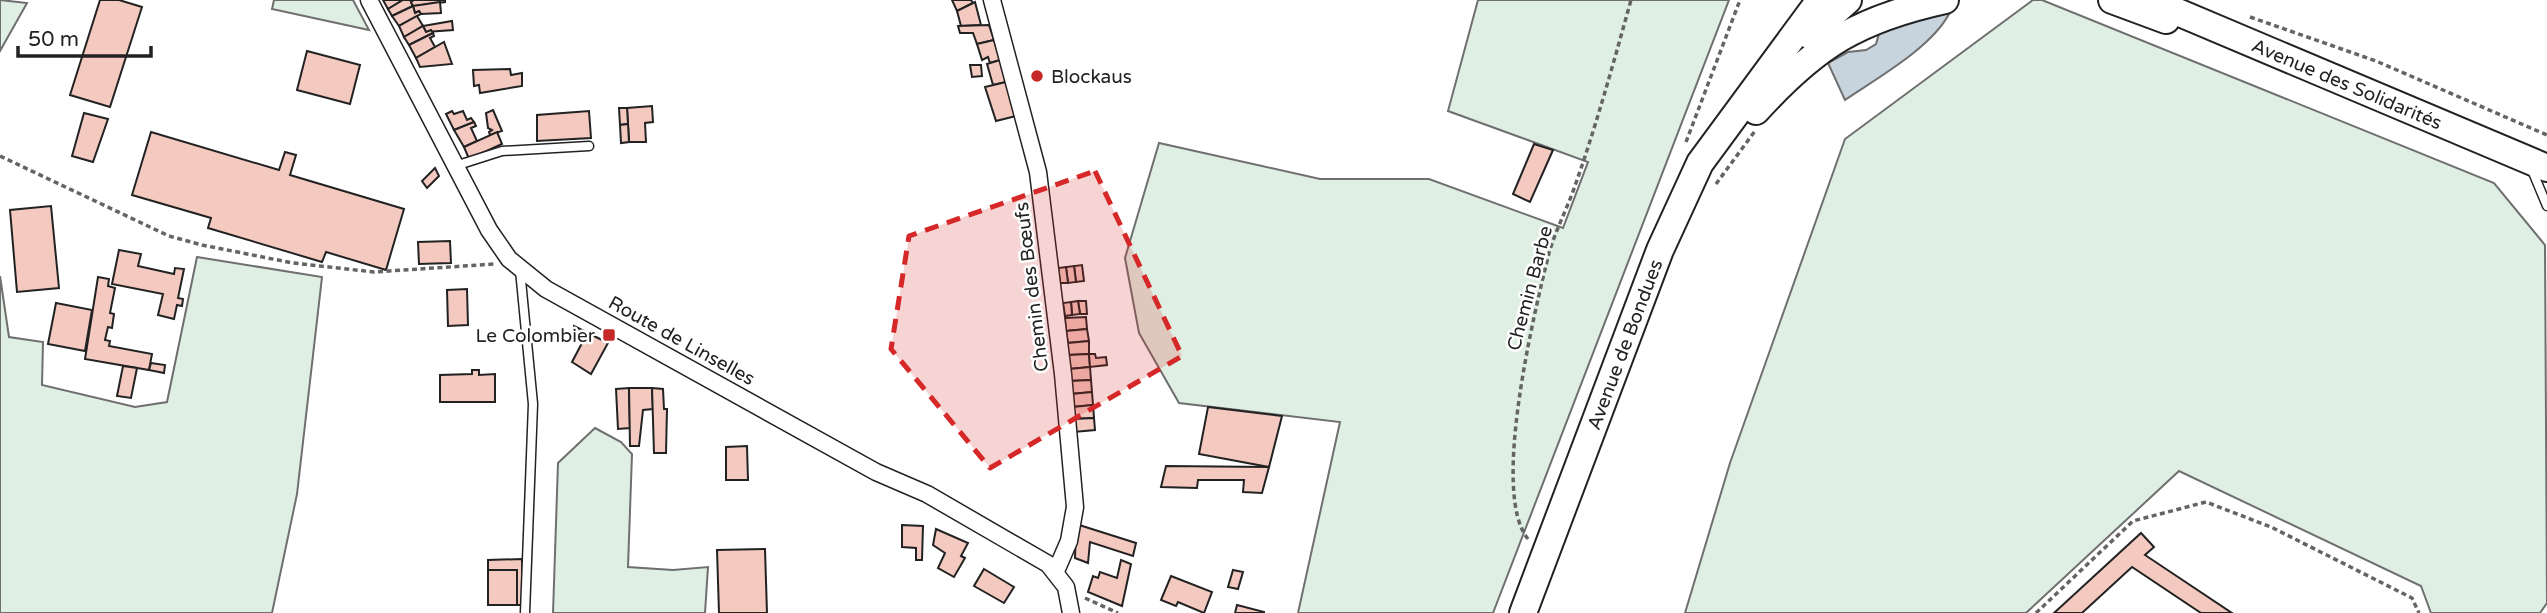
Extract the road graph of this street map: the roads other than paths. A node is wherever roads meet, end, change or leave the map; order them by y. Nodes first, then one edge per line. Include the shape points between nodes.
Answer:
1 (369, 0) edge
2 (992, 0) edge
3 (1820, 0) edge
4 (1848, 0) edge
5 (1945, 0) edge
6 (2112, 0) edge
7 (2149, 0) edge
8 (2290, 60) junction
9 (1753, 90) junction
10 (589, 146) dead end
11 (2538, 164) edge
12 (455, 166) junction
13 (2547, 206) edge
14 (1676, 211) junction
15 (514, 264) junction
16 (1056, 571) junction
17 (525, 613) edge
18 (1071, 613) edge
19 (1524, 613) edge

1 - 12 street, Route de Linselles
2 - 16 street, Chemin des Bœufs via 1036,159 1063,374 1075,507 1069,541
3 - 9 main road, Avenue de Bondues
4 - 9 main road, Avenue de Bondues
5 - 14 main road via 1879,17 1808,59 1749,119
6 - 8 main road
7 - 8 main road, Avenue des Solidarités
8 - 11 main road, Avenue des Solidarités
9 - 14 main road, Avenue de Bondues via 1700,163
10 - 12 lane via 502,151
11 - 13 lane
12 - 15 street, Route de Linselles via 489,230
14 - 19 main road, Avenue de Bondues
15 - 16 street, Route de Linselles via 546,289 876,472 920,490
15 - 17 lane via 533,404
16 - 18 street, Route de Linselles via 1070,595

